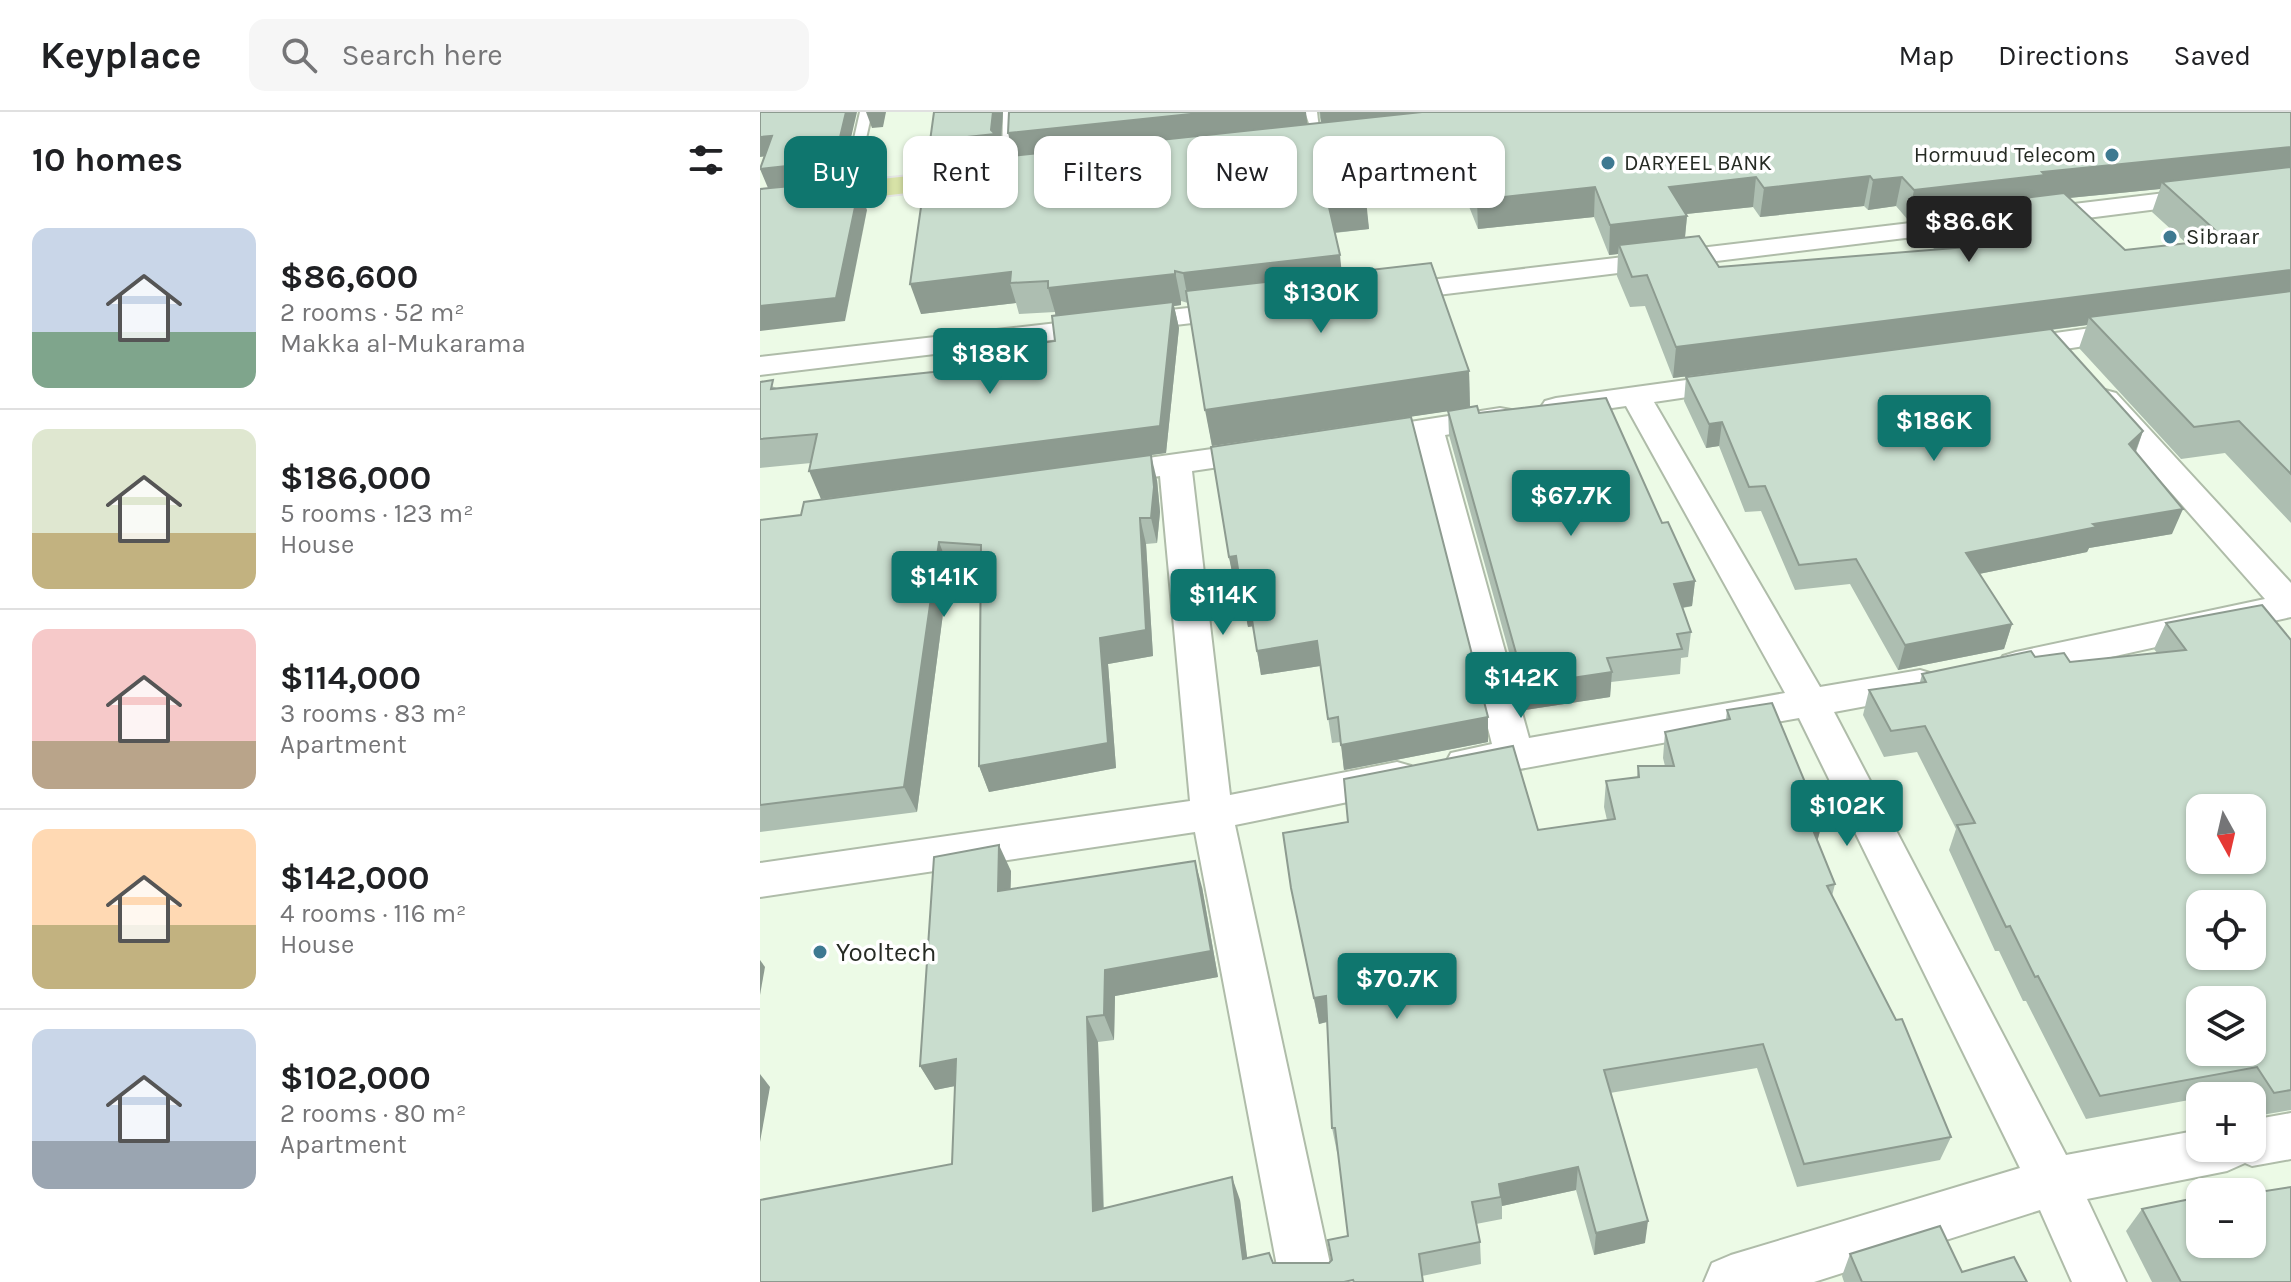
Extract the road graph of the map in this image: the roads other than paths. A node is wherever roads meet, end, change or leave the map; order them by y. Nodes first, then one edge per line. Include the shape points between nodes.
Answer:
1 (866, 112) edge
2 (1009, 112) edge
3 (861, 136) edge
4 (1025, 162) junction
5 (887, 172) edge
6 (784, 181) edge
7 (760, 184) edge
8 (2291, 185) edge
9 (760, 201) edge
10 (1359, 296) edge
11 (1264, 307) edge
12 (2162, 326) edge
13 (1976, 352) edge
14 (2071, 362) junction
15 (760, 366) edge
16 (1759, 379) edge
17 (1635, 395) junction
18 (1428, 428) junction
19 (1333, 442) edge
20 (1286, 449) edge
21 (1175, 465) junction
22 (1083, 478) edge
23 (2291, 605) edge
24 (1811, 705) junction
25 (1514, 754) junction
26 (1212, 814) junction
27 (760, 880) edge
28 (2291, 1136) edge
29 (2266, 1140) edge
30 (2186, 1156) edge
31 (2053, 1182) junction
32 (1307, 1282) edge
33 (1731, 1282) edge
34 (2099, 1282) edge

1 - 3 lane
2 - 4 lane
4 - 5 highway
4 - 9 highway
6 - 7 highway
8 - 10 street
11 - 15 street
12 - 14 street
13 - 14 street
14 - 23 street
16 - 17 street
17 - 18 street
17 - 24 street
18 - 19 street
18 - 25 street
20 - 21 street
21 - 22 street
21 - 26 street
23 - 24 street
24 - 25 street
24 - 31 street
25 - 26 street
26 - 27 street
26 - 32 street
28 - 29 street
30 - 31 street
31 - 33 street
31 - 34 street

